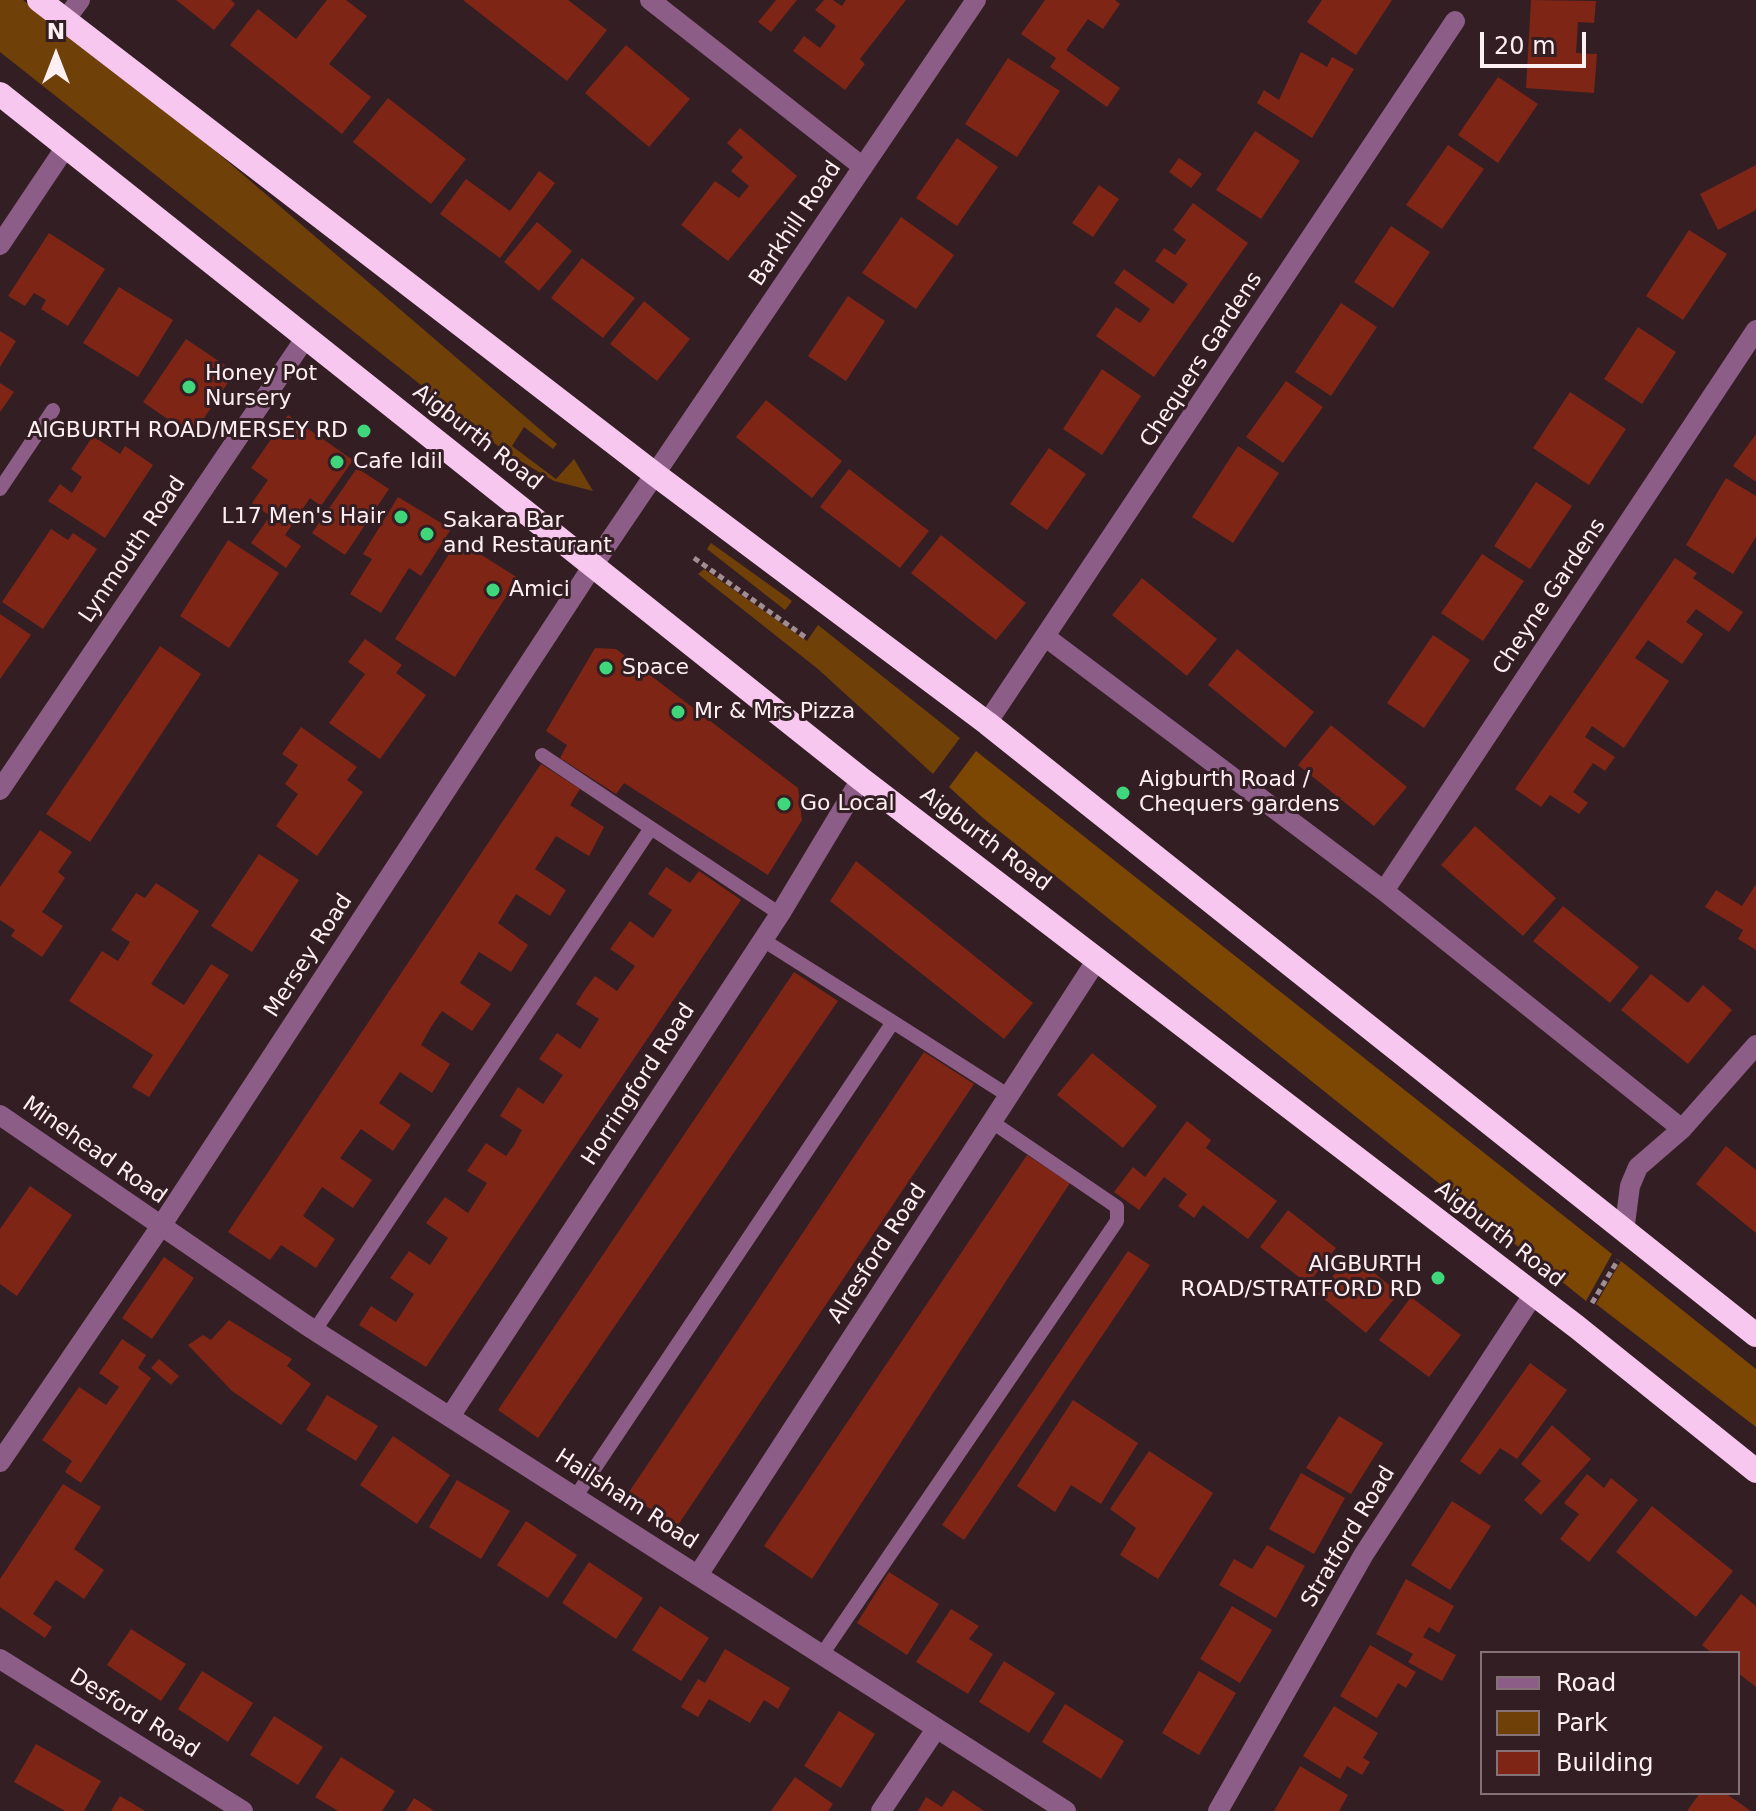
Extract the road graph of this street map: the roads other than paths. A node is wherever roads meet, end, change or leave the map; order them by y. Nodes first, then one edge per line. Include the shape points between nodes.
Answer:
1 (39, 0) edge
2 (80, 0) edge
3 (650, 0) edge
4 (976, 0) edge
5 (65, 20) junction
6 (1455, 21) dead end
7 (0, 94) edge
8 (67, 145) junction
9 (863, 167) junction
10 (0, 245) edge
11 (1756, 330) edge
12 (306, 337) junction
13 (53, 410) dead end
14 (656, 475) junction
15 (0, 489) edge
16 (594, 564) junction
17 (1047, 638) junction
18 (987, 723) junction
19 (542, 755) dead end
20 (861, 779) junction
21 (0, 790) edge
22 (651, 828) junction
23 (1384, 891) junction
24 (780, 914) junction
25 (763, 940) junction
26 (1098, 958) junction
27 (893, 1022) junction
28 (1756, 1045) edge
29 (1009, 1096) junction
30 (0, 1115) edge
31 (992, 1122) junction
32 (1682, 1129) junction
33 (161, 1226) junction
34 (1628, 1235) junction
35 (1533, 1295) junction
36 (315, 1330) junction
37 (1756, 1335) edge
38 (451, 1415) junction
39 (0, 1462) edge
40 (1756, 1471) edge
41 (576, 1496) junction
42 (698, 1575) junction
43 (823, 1653) junction
44 (0, 1659) edge
45 (936, 1729) junction
46 (243, 1811) edge
47 (881, 1811) edge
48 (1066, 1811) edge
49 (1218, 1811) edge

1 - 5 highway
2 - 5 street
3 - 9 street
4 - 9 street, Barkhill Road
5 - 14 highway
6 - 17 street, Chequers Gardens
7 - 8 highway, Aigburth Road
8 - 10 street
8 - 12 highway, Aigburth Road
9 - 14 street, Barkhill Road
11 - 23 street, Cheyne Gardens
12 - 16 highway, Aigburth Road
12 - 21 street, Lynmouth Road
13 - 15 lane
14 - 16 street, Mersey Road
14 - 18 highway
16 - 20 highway, Aigburth Road
16 - 33 street, Mersey Road
17 - 18 street, Chequers Gardens
17 - 23 street
18 - 34 highway
19 - 22 lane
20 - 24 street, Horringford Road
20 - 26 highway, Aigburth Road
22 - 24 lane
22 - 36 lane
23 - 32 street
24 - 25 street, Horringford Road
25 - 27 lane
25 - 38 street, Horringford Road
26 - 29 street, Alresford Road
26 - 35 highway, Aigburth Road
27 - 29 lane
27 - 41 lane
28 - 32 street
29 - 31 street, Alresford Road
30 - 33 street, Minehead Road
31 - 42 street, Alresford Road
31 - 43 lane via 1117,1207 1117,1221
32 - 34 street via 1638,1167 1630,1186
33 - 36 street, Hailsham Road
33 - 39 street, Mersey Road
34 - 37 highway
35 - 40 highway, Aigburth Road
35 - 49 street, Stratford Road via 1364,1554
36 - 38 street, Hailsham Road
38 - 41 street, Hailsham Road
41 - 42 street, Hailsham Road
42 - 43 street, Hailsham Road
43 - 45 street, Hailsham Road
44 - 46 street, Desford Road
45 - 47 street
45 - 48 street, Hailsham Road

